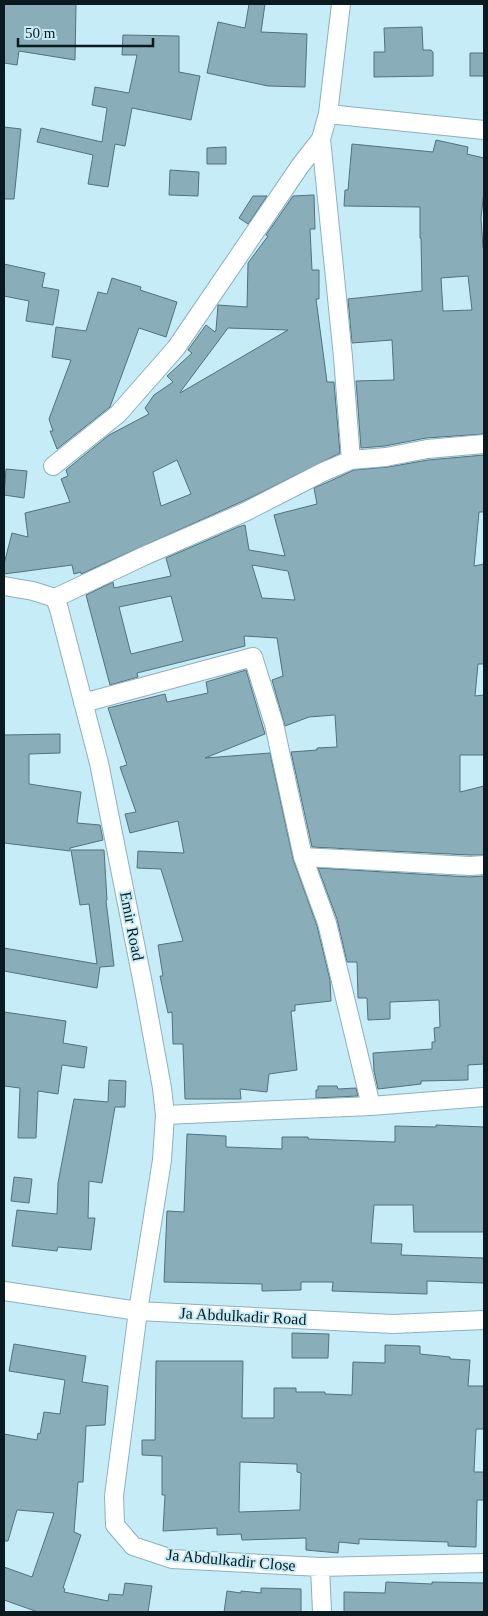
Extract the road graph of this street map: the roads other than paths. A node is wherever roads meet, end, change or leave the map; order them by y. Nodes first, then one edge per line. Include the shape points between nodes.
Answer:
1 (341, 4) edge
2 (328, 114) junction
3 (484, 130) edge
4 (321, 139) junction
5 (484, 444) edge
6 (351, 460) junction
7 (53, 466) dead end
8 (4, 586) edge
9 (55, 598) junction
10 (82, 704) junction
11 (304, 857) junction
12 (484, 865) edge
13 (484, 1097) edge
14 (371, 1106) junction
15 (165, 1115) junction
16 (4, 1291) edge
17 (138, 1310) junction
18 (484, 1320) edge
19 (484, 1563) edge
20 (320, 1567) junction
21 (322, 1612) edge

1 - 2 street
2 - 3 street
2 - 4 street
4 - 6 street
4 - 7 street via 176,348 118,414
5 - 6 street
6 - 9 street
8 - 9 street
9 - 10 street, Emir Road
10 - 11 street via 253,657 274,724
10 - 15 street, Emir Road via 98,763 144,984
11 - 12 street
11 - 14 street via 326,923
13 - 14 street
14 - 15 street
15 - 17 street, Emir Road via 162,1160
16 - 17 street, Ja Abdulkadir Road
17 - 18 street, Ja Abdulkadir Road via 393,1324
17 - 20 street, Ja Abdulkadir Close via 114,1496 115,1525 132,1546 172,1559
19 - 20 street, Ja Abdulkadir Close
20 - 21 street

